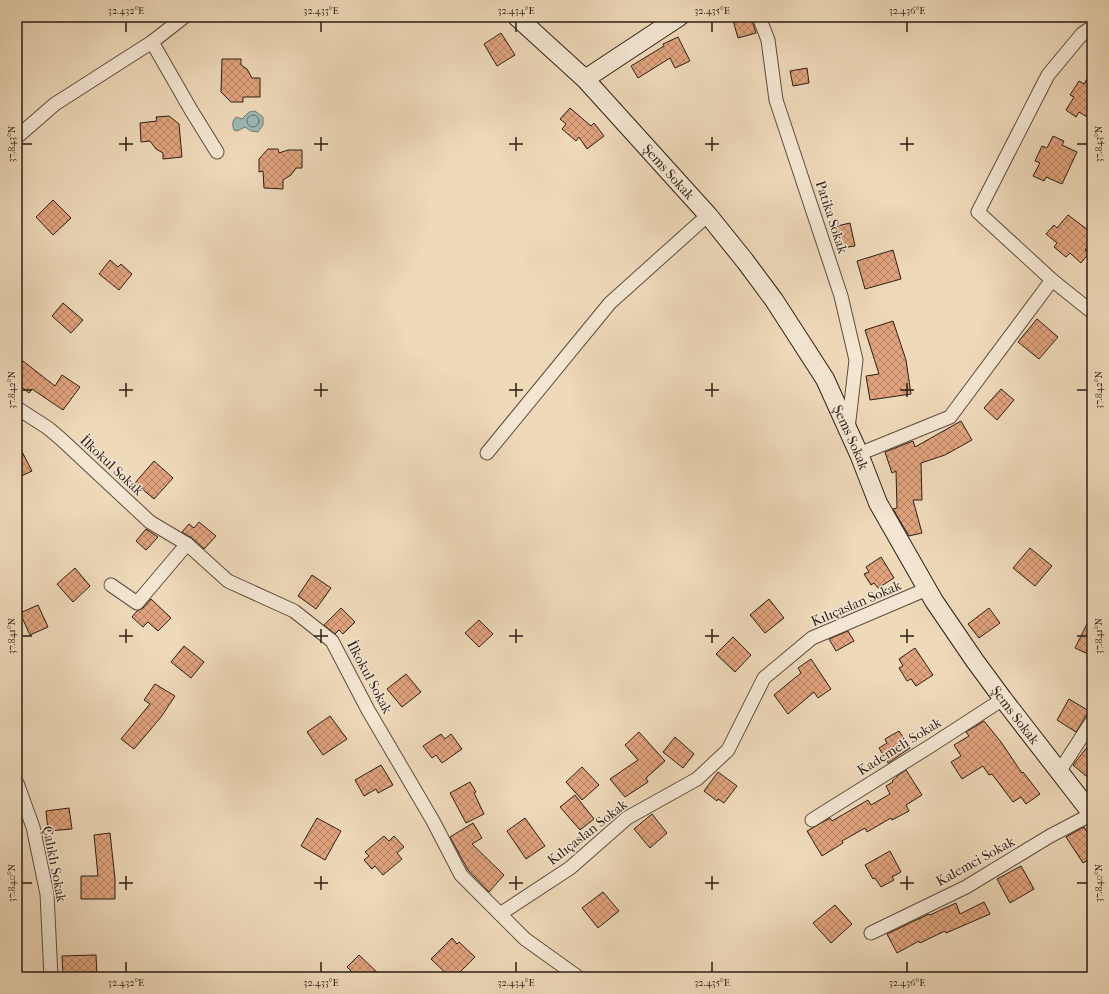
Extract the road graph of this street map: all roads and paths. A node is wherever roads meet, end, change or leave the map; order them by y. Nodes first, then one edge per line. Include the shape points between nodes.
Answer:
1 (184, 17) edge
2 (517, 17) edge
3 (679, 17) edge
4 (759, 17) edge
5 (1092, 27) edge
6 (152, 42) junction
7 (584, 79) junction
8 (17, 137) edge
9 (217, 152) dead end
10 (708, 216) junction
11 (1052, 280) junction
12 (1092, 312) edge
13 (17, 408) edge
14 (848, 429) junction
15 (487, 453) dead end
16 (859, 454) junction
17 (187, 544) junction
18 (111, 585) dead end
19 (927, 589) junction
20 (1003, 699) junction
21 (1092, 721) edge
22 (1059, 772) junction
23 (17, 783) edge
24 (1092, 814) edge
25 (812, 820) dead end
26 (500, 914) junction
27 (871, 933) dead end
28 (51, 977) edge
29 (578, 977) edge

1 - 6 street
2 - 7 street, Şems Sokak
3 - 7 street
4 - 14 street, Patika Sokak via 768,40 776,100 841,296 856,360
5 - 11 street via 1082,34 1048,75 978,212
6 - 8 street via 55,104
6 - 9 street
7 - 10 street, Şems Sokak
10 - 14 street, Şems Sokak via 774,300 825,379
10 - 15 street via 610,303
11 - 12 street
11 - 16 street via 950,417
13 - 17 street, İlkokul Sokak via 61,439 150,522
14 - 16 street, Şems Sokak
16 - 19 street, Şems Sokak via 878,503
17 - 18 street via 137,603
17 - 26 street, İlkokul Sokak via 228,581 294,611 332,641 461,875
19 - 20 street, Şems Sokak
19 - 26 street, Kılıçaslan Sokak via 812,638 764,678 728,750 697,779 627,818 570,868
20 - 22 street, Şems Sokak
20 - 25 street, Kademeli Sokak
21 - 22 street
22 - 24 street, Şems Sokak
23 - 28 street, Çalıklı Sokak via 33,827 47,894
24 - 27 street, Kalemci Sokak via 1050,836 966,887
26 - 29 street, İlkokul Sokak via 525,939

